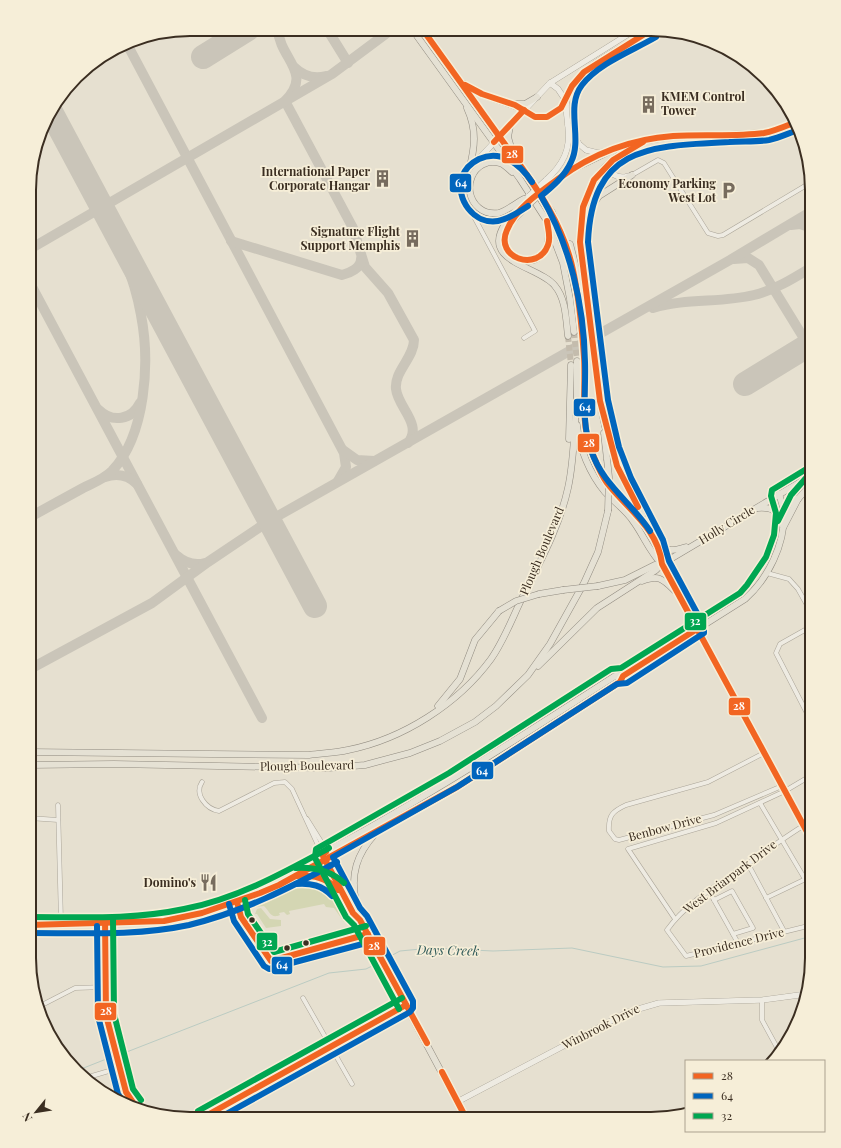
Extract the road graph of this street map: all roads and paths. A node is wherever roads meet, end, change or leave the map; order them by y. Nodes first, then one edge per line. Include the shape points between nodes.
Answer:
1 (417, 36) tunnel mouth
2 (428, 36) edge
3 (625, 36) edge
4 (642, 36) edge
5 (459, 81) junction
6 (550, 83) junction
7 (460, 94) junction
8 (537, 97) junction
9 (566, 101) junction
10 (511, 104) junction
11 (524, 110) junction
12 (790, 124) edge
13 (568, 125) junction
14 (510, 126) junction
15 (499, 137) junction
16 (494, 142) junction
17 (643, 142) junction
18 (612, 150) junction
19 (620, 154) junction
20 (513, 156) junction
21 (469, 170) junction
22 (632, 175) junction
23 (520, 179) junction
24 (548, 182) junction
25 (456, 183) joint
26 (805, 186) edge
27 (529, 196) junction
28 (552, 212) junction
29 (547, 221) junction
30 (580, 228) junction
31 (590, 318) tunnel mouth
32 (587, 324) tunnel mouth
33 (568, 336) tunnel mouth
34 (524, 338) dead end
35 (594, 353) tunnel mouth
36 (584, 358) tunnel mouth
37 (577, 361) tunnel mouth
38 (571, 365) tunnel mouth
39 (600, 401) junction
40 (576, 406) junction
41 (570, 473) junction
42 (805, 479) edge
43 (805, 491) edge
44 (779, 494) junction
45 (798, 499) junction
46 (755, 508) junction
47 (784, 518) junction
48 (783, 529) junction
49 (649, 530) junction
50 (656, 543) junction
51 (695, 544) junction
52 (662, 564) junction
53 (767, 573) junction
54 (622, 590) junction
55 (678, 594) junction
56 (805, 602) edge
57 (698, 629) junction
58 (805, 630) edge
59 (528, 675) junction
60 (623, 676) junction
61 (805, 709) edge
62 (433, 713) junction
63 (36, 752) edge
64 (764, 753) junction
65 (36, 766) edge
66 (805, 778) edge
67 (202, 782) dead end
68 (783, 788) junction
69 (760, 803) junction
70 (58, 806) dead end
71 (36, 818) edge
72 (58, 820) junction
73 (803, 826) junction
74 (805, 830) edge
75 (378, 831) junction
76 (782, 838) junction
77 (326, 855) junction
78 (748, 864) junction
79 (293, 877) junction
80 (805, 879) joint
81 (273, 885) junction
82 (709, 891) junction
83 (343, 895) junction
84 (766, 898) junction
85 (714, 900) junction
86 (358, 911) junction
87 (675, 919) junction
88 (36, 920) edge
89 (360, 920) junction
90 (105, 921) junction
91 (61, 922) junction
92 (36, 924) edge
93 (805, 926) edge
94 (784, 931) junction
95 (733, 934) junction
96 (738, 943) junction
97 (105, 987) junction
98 (801, 995) edge
99 (303, 998) dead end
100 (762, 1000) junction
101 (43, 1004) edge
102 (406, 1005) junction
103 (332, 1045) junction
104 (777, 1047) edge
105 (118, 1066) junction
106 (91, 1076) edge
107 (352, 1084) dead end
108 (126, 1098) edge
109 (457, 1102) junction
110 (213, 1112) edge
111 (463, 1112) edge

1 - 7 main road
2 - 5 main road
3 - 6 street
4 - 9 street via 584,72 571,87
5 - 10 main road via 485,97
5 - 15 main road
6 - 8 street
6 - 9 street
7 - 16 main road
7 - 21 main road via 473,123 475,139
8 - 10 main road via 525,104
8 - 11 street
9 - 11 street via 559,110 546,117 539,118
9 - 13 street
10 - 11 main road
11 - 14 street
12 - 17 street via 767,132 674,136
13 - 18 street via 574,138 586,150 598,153
13 - 24 street via 565,156
14 - 15 street
14 - 20 main road via 508,137
15 - 16 street
15 - 20 main road
16 - 21 street
16 - 23 main road
17 - 18 street
17 - 19 street
18 - 24 main road
19 - 22 street via 610,166 613,175 621,178
19 - 30 main road via 599,172 592,183
20 - 28 main road
21 - 25 street
22 - 26 street via 652,162 658,160 664,163 708,233 718,236
22 - 30 main road via 599,196
23 - 27 main road via 500,163 484,165 478,168 470,179 470,197 482,211 490,214 504,211
23 - 29 main road
24 - 27 street, bridge
24 - 29 main road, bridge via 509,225 504,236 506,249 514,258 528,261 540,257 548,243
25 - 34 street via 535,331
27 - 33 main road via 505,223 501,231 500,246 507,258 541,274 556,286 564,307
28 - 29 main road via 566,244 573,270 577,331 563,263
28 - 32 main road via 573,252
30 - 31 main road
35 - 39 main road
36 - 49 main road via 586,436 598,469
37 - 40 main road
38 - 41 main road
39 - 49 main road via 617,466
39 - 59 main road, Plough Boulevard, bridge via 609,477 608,511 598,552 550,644
40 - 41 main road
40 - 52 main road via 580,439 593,474 632,519
41 - 62 main road, Plough Boulevard via 568,488 555,528 513,621 492,658 468,685
42 - 44 main road, Holly Circle
43 - 45 main road
44 - 46 main road, Holly Circle
44 - 47 main road
45 - 47 main road via 792,500
45 - 48 main road
46 - 48 main road via 773,508 780,518
46 - 51 main road, Holly Circle
47 - 48 main road
48 - 53 main road
49 - 50 main road
50 - 51 main road via 668,550
50 - 52 main road
51 - 52 main road, Holly Circle
52 - 54 main road
52 - 55 main road
52 - 62 main road, bridge via 654,565 625,580 539,594 516,601 499,611 475,640 460,679
53 - 56 street via 789,579
53 - 57 main road via 745,599
54 - 55 main road via 654,578 661,578
54 - 59 main road via 597,608
55 - 57 main road
57 - 60 main road
57 - 64 main road
58 - 61 street via 780,644 776,653
59 - 65 main road, Plough Boulevard via 475,722 410,754 365,765 328,768 114,764
60 - 75 main road via 620,682 457,787
60 - 77 main road via 615,676 453,780
62 - 63 main road, Plough Boulevard via 407,730 381,740 348,750 309,755
64 - 68 main road
64 - 68 street, Benbow Drive via 708,782 626,805 614,811 610,816 609,831 619,840 714,815
66 - 68 street
67 - 77 street via 199,788 200,795 211,809 218,811 269,785 285,782 291,786 308,826
68 - 69 street
68 - 73 main road
69 - 76 street
69 - 87 street, West Briarpark Drive via 716,823 628,849
70 - 72 street
71 - 72 street
72 - 91 street
73 - 74 main road
73 - 76 street, West Briarpark Drive
75 - 77 main road
75 - 86 main road via 363,850 355,869 353,883
76 - 78 street, West Briarpark Drive
76 - 80 street
77 - 79 main road
77 - 81 main road
77 - 83 main road
77 - 86 main road
78 - 82 street, West Briarpark Drive
78 - 84 street
79 - 81 main road
79 - 83 main road via 322,877
80 - 84 street
81 - 90 main road via 237,902 202,913 164,921
82 - 85 street
82 - 87 street, West Briarpark Drive
83 - 89 main road via 353,914
84 - 94 street
85 - 95 street
85 - 95 street via 732,891 753,928
86 - 89 main road
87 - 96 street, Providence Drive via 667,930 686,956
88 - 91 main road
89 - 102 main road
90 - 91 main road
90 - 97 street
91 - 92 main road
93 - 94 street, Providence Drive
94 - 96 street, Providence Drive
95 - 96 street
97 - 101 street via 75,988
97 - 105 street via 106,1015
98 - 100 street, Winbrook Drive
99 - 103 street
100 - 104 street via 762,1020
100 - 109 street, Winbrook Drive via 659,1003 644,1006
102 - 103 street
102 - 109 main road
103 - 107 street
103 - 110 street
105 - 106 street
105 - 108 street
109 - 111 main road

